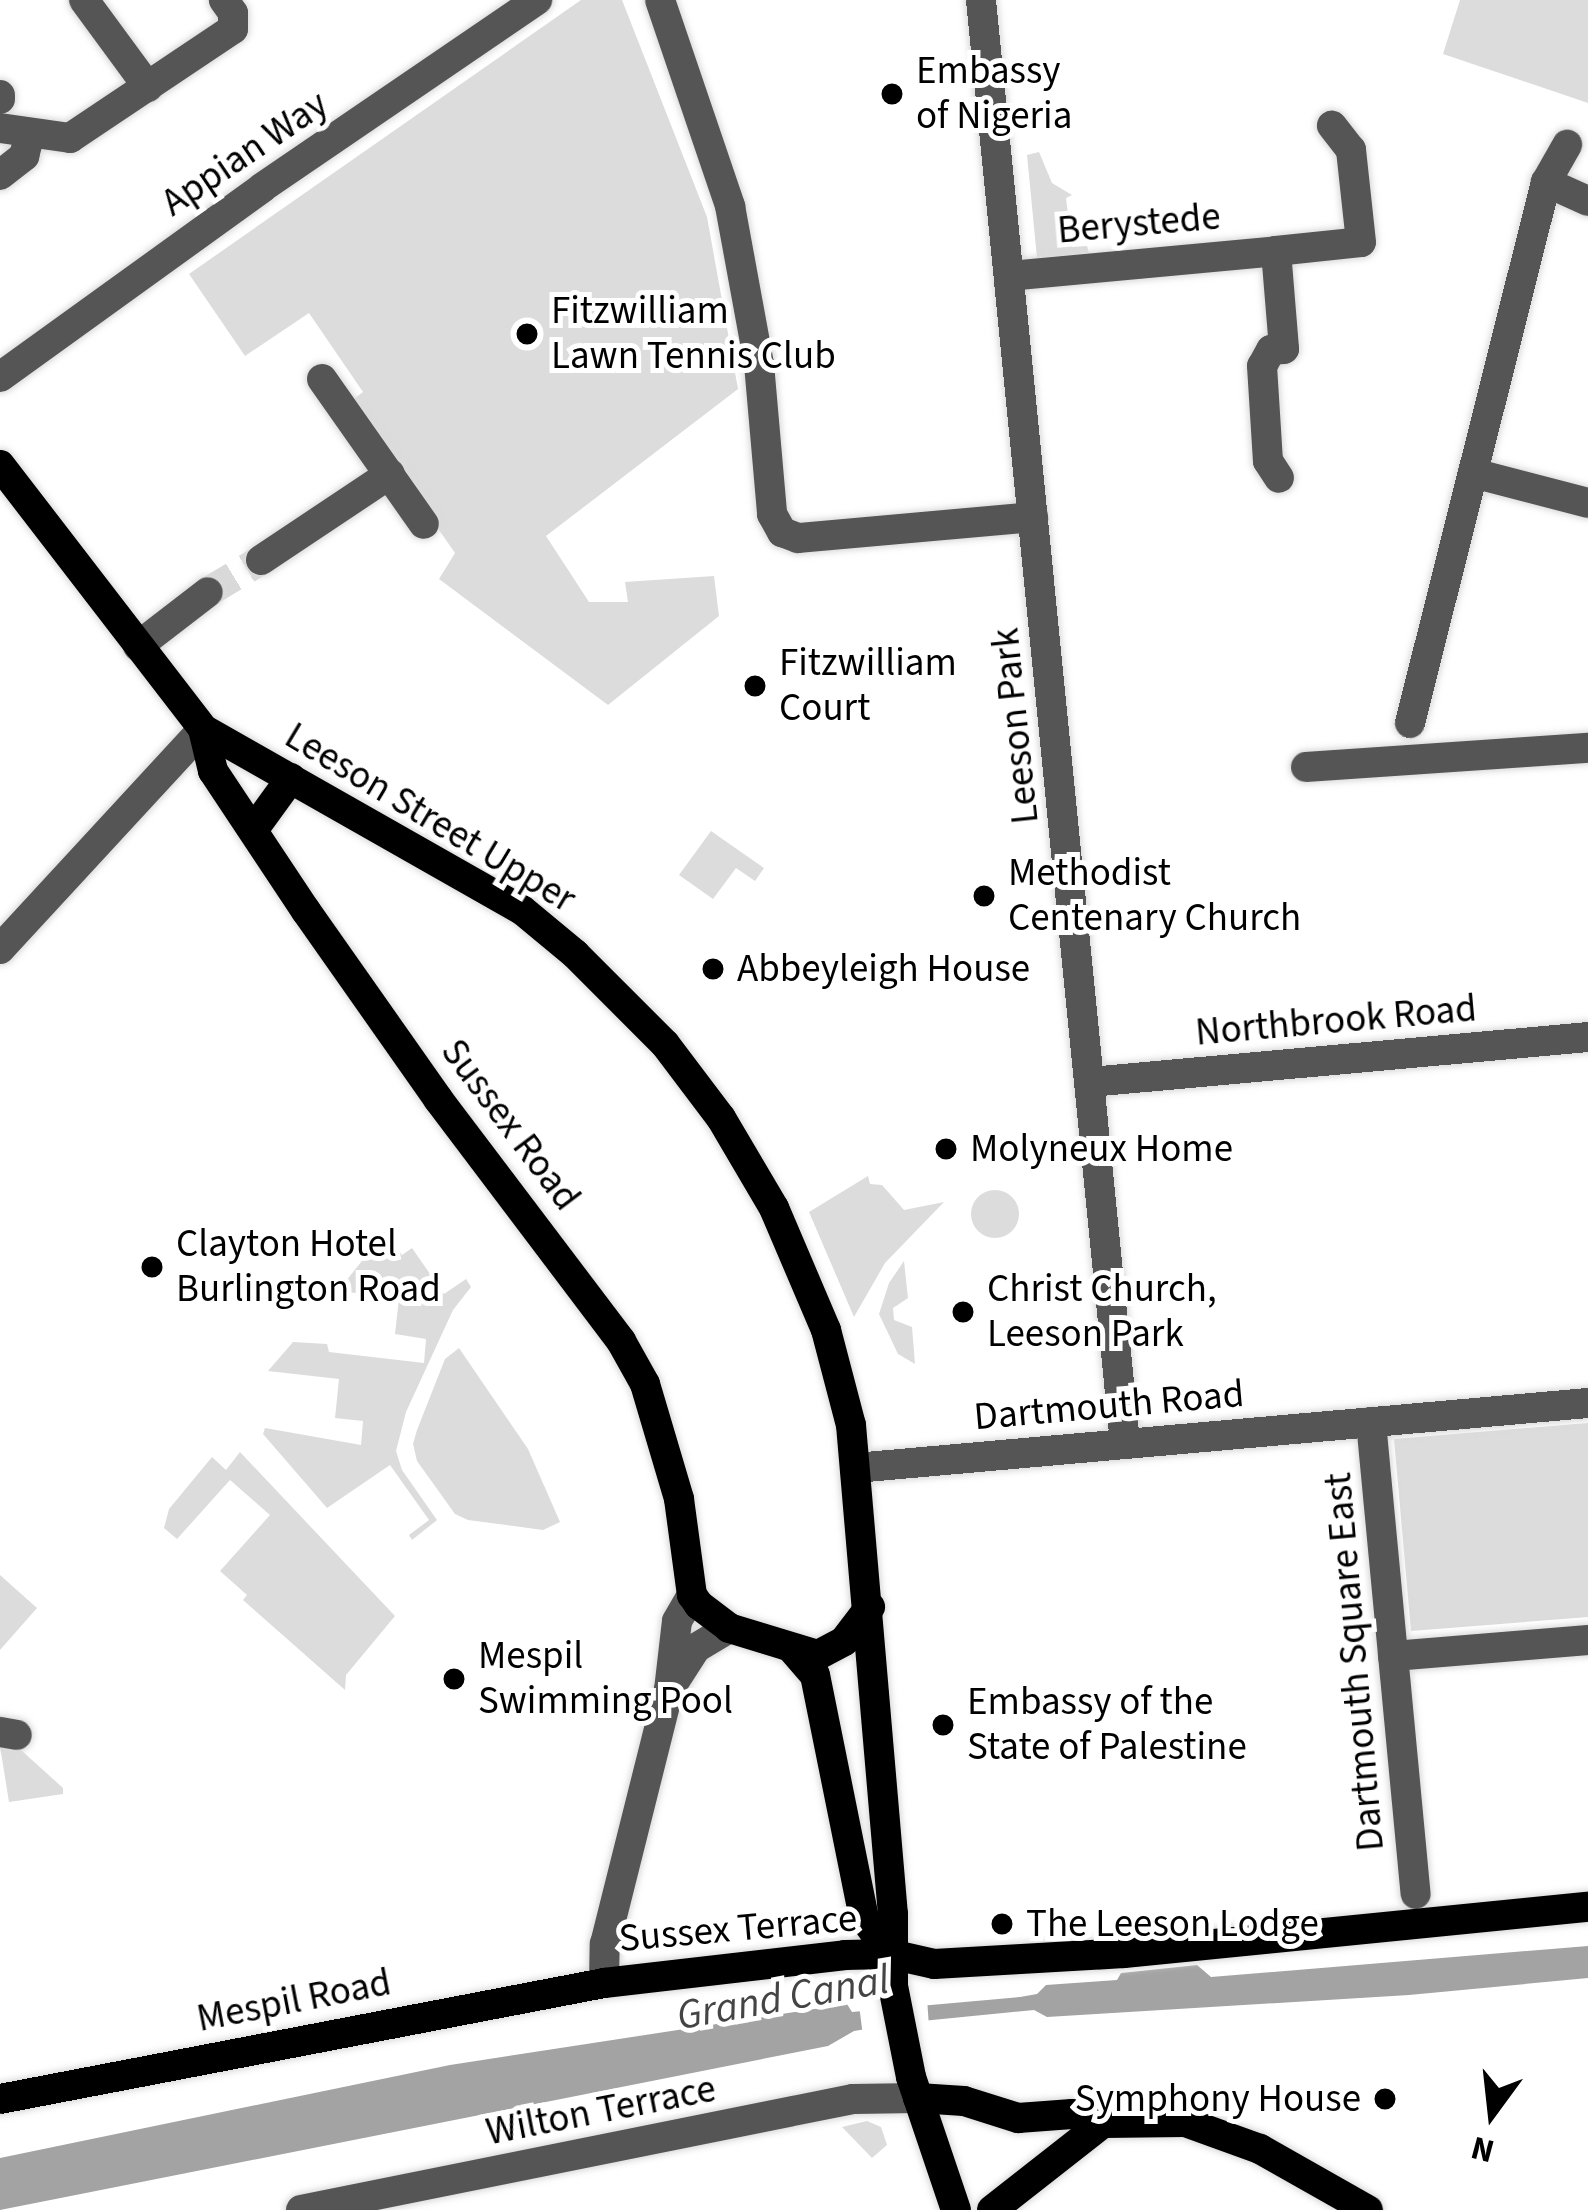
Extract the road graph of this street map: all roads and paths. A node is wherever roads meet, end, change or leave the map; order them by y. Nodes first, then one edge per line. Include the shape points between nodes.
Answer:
1 (84, 0) edge
2 (224, 0) edge
3 (537, 0) edge
4 (660, 0) edge
5 (981, 0) edge
6 (148, 87) junction
7 (1332, 126) dead end
8 (15, 131) edge
9 (1568, 145) dead end
10 (1, 175) edge
11 (1546, 182) junction
12 (1588, 201) edge
13 (1276, 251) junction
14 (1009, 276) junction
15 (0, 377) edge
16 (322, 379) dead end
17 (0, 465) edge
18 (1473, 473) junction
19 (390, 474) junction
20 (1279, 478) dead end
21 (1588, 502) edge
22 (1033, 517) junction
23 (424, 524) dead end
24 (261, 560) tunnel mouth
25 (208, 592) tunnel mouth
26 (138, 646) junction
27 (1410, 723) dead end
28 (203, 729) junction
29 (1588, 748) edge
30 (1306, 767) dead end
31 (291, 778) junction
32 (254, 829) junction
33 (0, 949) edge
34 (1588, 1037) edge
35 (1090, 1082) junction
36 (1588, 1403) edge
37 (1371, 1422) junction
38 (1125, 1444) junction
39 (855, 1468) junction
40 (692, 1594) junction
41 (870, 1607) junction
42 (729, 1628) junction
43 (1588, 1640) edge
44 (793, 1650) junction
45 (1393, 1656) junction
46 (669, 1690) junction
47 (1416, 1894) dead end
48 (1588, 1907) edge
49 (890, 1954) junction
50 (604, 1983) junction
51 (911, 2075) junction
52 (0, 2099) edge
53 (1018, 2118) junction
54 (1103, 2123) junction
55 (1059, 2156) junction
56 (302, 2210) edge
57 (956, 2210) edge
58 (992, 2210) edge
59 (1368, 2210) edge

1 - 6 street
2 - 6 street via 232,29
3 - 15 street, Appian Way
4 - 22 street via 730,206 759,364 772,514 782,532 798,538
5 - 14 street, Leeson Park
6 - 8 street via 70,138
7 - 13 street, Berystede via 1351,150 1361,242
8 - 10 street via 24,156
9 - 11 street
11 - 12 street
11 - 18 street
13 - 14 street, Berystede
13 - 20 street, Berystede via 1284,349 1271,350 1262,366 1268,461
14 - 22 street, Leeson Park
16 - 19 street
17 - 26 main road, Leeson Street Upper
18 - 21 street
18 - 27 street
19 - 23 street
19 - 24 street
22 - 35 street, Leeson Park
25 - 26 street
26 - 28 main road, Leeson Street Upper
28 - 31 main road, Leeson Street Upper
28 - 32 main road, Sussex Road via 213,771
28 - 33 street
29 - 30 street
31 - 32 main road
31 - 39 main road, Leeson Street Upper via 522,910 665,1044 774,1208 826,1330
32 - 40 main road, Sussex Road via 645,1384 679,1499
34 - 35 street, Northbrook Road
35 - 38 street, Leeson Park
36 - 37 street, Dartmouth Road
37 - 38 street, Dartmouth Road
37 - 45 street, Dartmouth Square East
38 - 39 street, Dartmouth Road
39 - 41 main road, Leeson Street Upper
40 - 42 main road
40 - 46 street, Sussex Terrace via 677,1621
41 - 44 main road via 830,1650
41 - 49 main road, Leeson Street Upper
42 - 44 main road
42 - 46 street, Sussex Terrace via 696,1648
43 - 45 street
44 - 49 main road, Leeson Street Upper via 815,1675 864,1918
45 - 47 street, Dartmouth Square East
46 - 50 street, Sussex Terrace via 605,1944
48 - 49 main road, Sussex Terrace via 1124,1953 934,1964
49 - 50 main road, Sussex Terrace
49 - 51 main road, Leeson Street Upper
50 - 52 main road, Mespil Road
51 - 53 main road
51 - 56 street, Wilton Terrace via 853,2099
51 - 57 main road, Leeson Street Upper
53 - 54 main road via 1072,2114
53 - 55 main road
54 - 55 main road
54 - 59 main road via 1185,2122 1227,2135
55 - 58 main road

